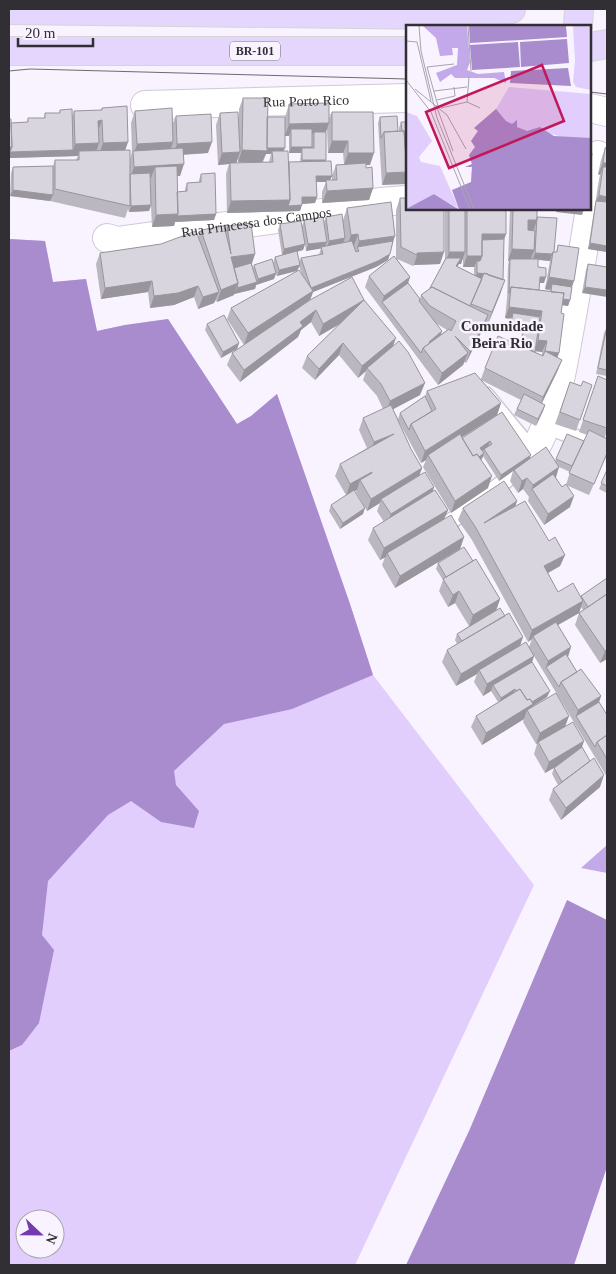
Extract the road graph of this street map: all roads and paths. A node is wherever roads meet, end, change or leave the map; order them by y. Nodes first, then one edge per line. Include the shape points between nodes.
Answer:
1 (511, 9) edge
2 (579, 9) edge
3 (9, 10) edge
4 (578, 25) edge
5 (607, 44) edge
6 (591, 47) edge
7 (9, 51) edge
8 (406, 51) edge
9 (406, 98) edge
10 (145, 105) dead end
11 (591, 108) edge
12 (607, 112) edge
13 (598, 154) edge
14 (406, 200) edge
15 (591, 201) edge
16 (590, 210) edge
17 (107, 238) dead end
18 (476, 383) edge
19 (547, 426) junction
20 (607, 450) edge
21 (533, 452) junction
22 (450, 522) edge

1 - 3 highway via 436,15
2 - 4 highway
5 - 6 highway
7 - 8 highway, BR-101
9 - 10 street, Rua Porto Rico
11 - 12 street
13 - 15 street
14 - 17 street, Rua Princessa dos Campos via 117,241
16 - 19 street via 558,389
18 - 21 lane
19 - 20 lane
19 - 21 street
21 - 22 lane via 531,462

